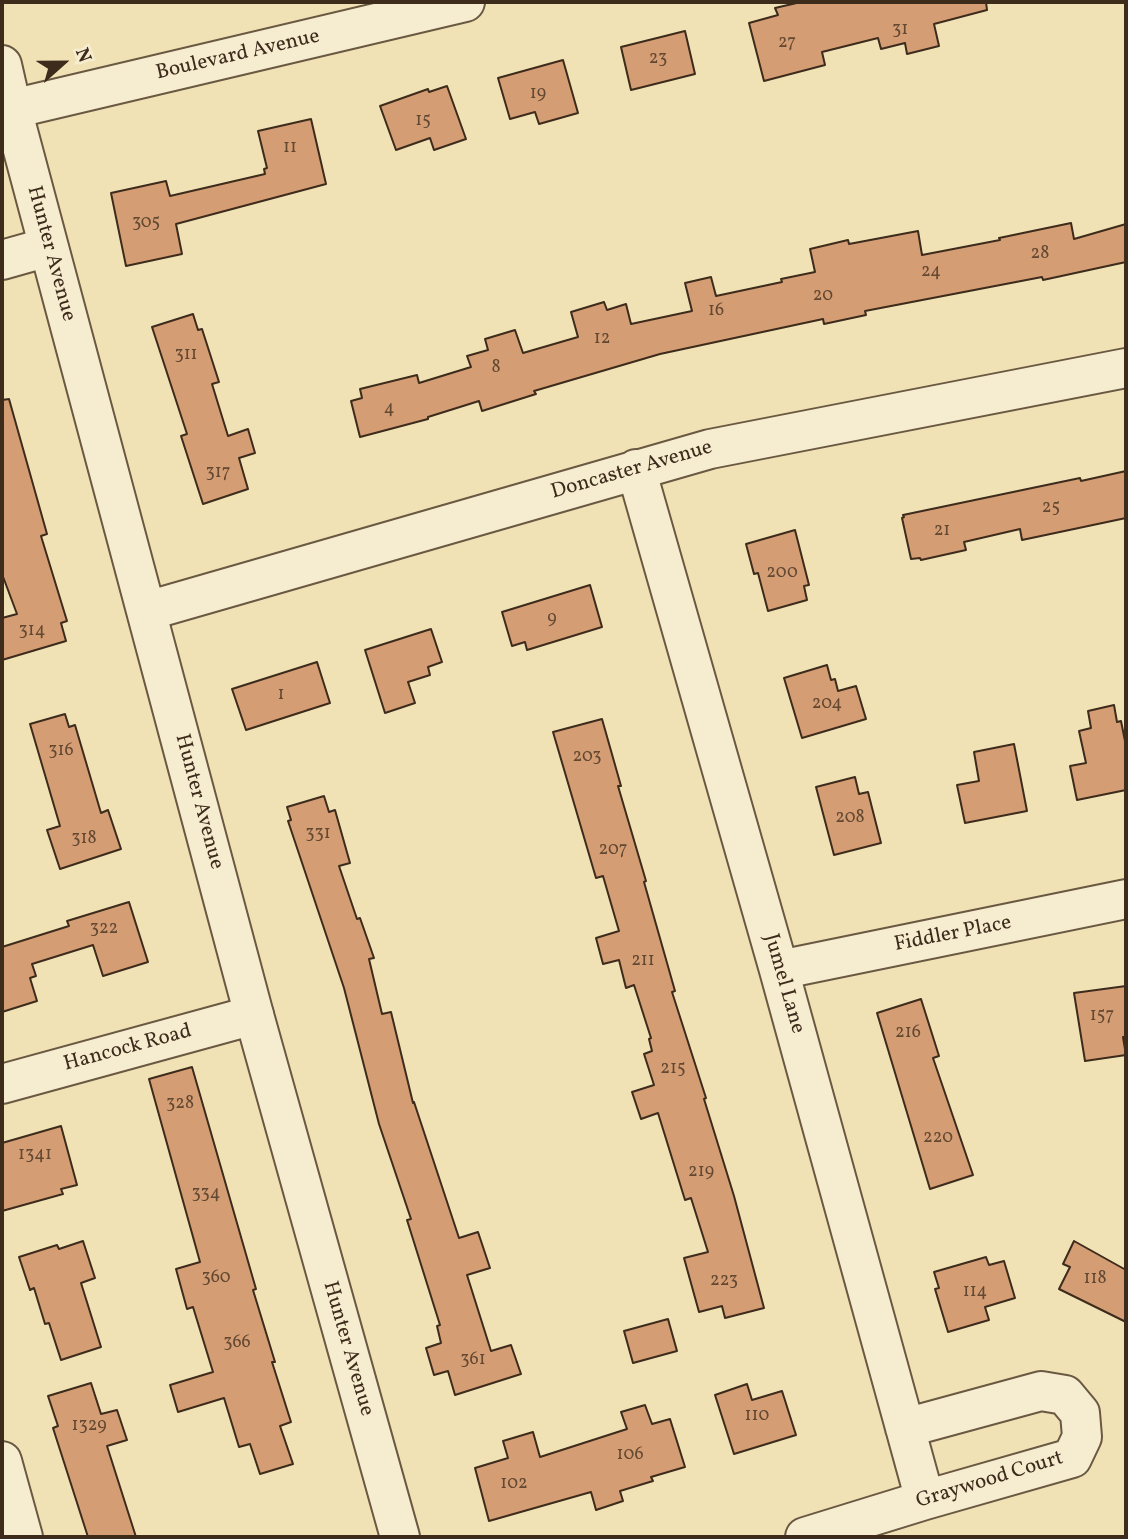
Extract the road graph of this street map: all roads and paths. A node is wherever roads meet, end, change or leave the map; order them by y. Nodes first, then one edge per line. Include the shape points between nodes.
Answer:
1 (465, 2) edge
2 (2, 65) edge
3 (12, 109) junction
4 (48, 247) junction
5 (2, 260) edge
6 (1126, 368) edge
7 (636, 469) junction
8 (147, 611) junction
9 (1126, 900) edge
10 (779, 970) junction
11 (254, 1015) junction
12 (2, 1084) edge
13 (905, 1428) junction
14 (2, 1461) edge
15 (925, 1500) junction
16 (23, 1537) edge
17 (400, 1537) edge
18 (805, 1537) edge

1 - 3 street, Boulevard Avenue
2 - 3 street, Hunter Avenue
3 - 4 street, Hunter Avenue
4 - 5 street
4 - 8 street, Hunter Avenue
6 - 7 street, Doncaster Avenue via 710,449
7 - 8 street, Doncaster Avenue
7 - 10 street, Jumel Lane
8 - 11 street, Hunter Avenue
9 - 10 street, Fiddler Place
10 - 13 street, Jumel Lane
11 - 12 street, Hancock Road
11 - 17 street, Hunter Avenue
13 - 15 street, Jumel Lane
13 - 15 street, Graywood Court via 1041,1391 1065,1395 1080,1413 1082,1437 1072,1458
14 - 16 street
15 - 18 street, Graywood Court

